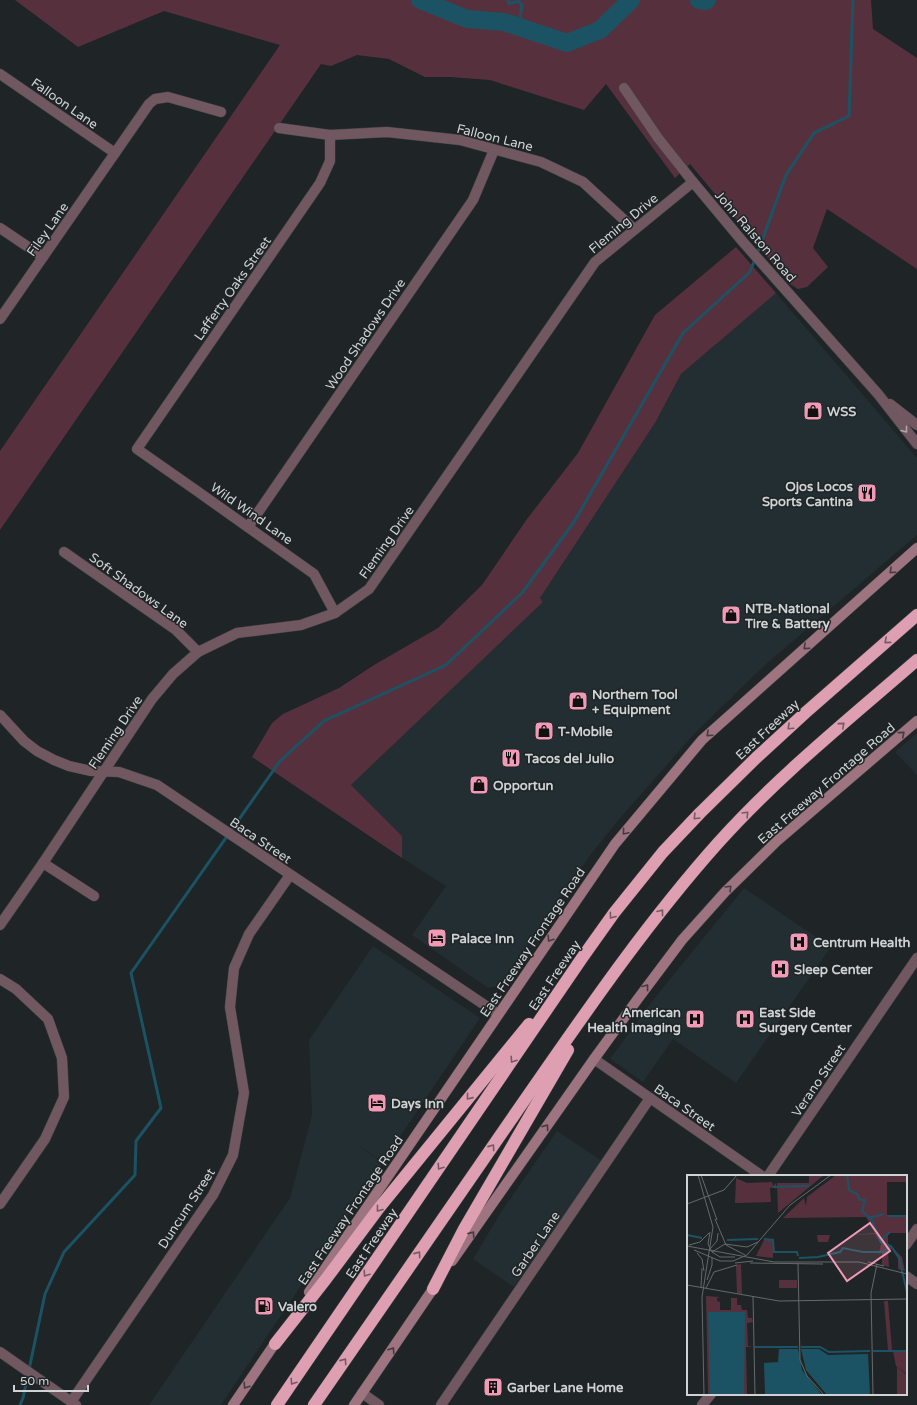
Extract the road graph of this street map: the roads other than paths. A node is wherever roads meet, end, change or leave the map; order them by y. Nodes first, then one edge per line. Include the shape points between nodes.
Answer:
1 (0, 74) edge
2 (624, 88) dead end
3 (221, 112) dead end
4 (279, 128) dead end
5 (330, 135) junction
6 (494, 150) junction
7 (114, 153) junction
8 (693, 182) junction
9 (0, 228) edge
10 (634, 229) junction
11 (43, 257) junction
12 (0, 319) edge
13 (878, 394) junction
14 (917, 425) edge
15 (917, 444) edge
16 (137, 450) joint
17 (248, 527) junction
18 (917, 548) edge
19 (64, 552) dead end
20 (336, 613) junction
21 (917, 616) edge
22 (198, 652) junction
23 (917, 660) edge
24 (0, 715) edge
25 (917, 721) edge
26 (104, 771) junction
27 (43, 863) junction
28 (290, 875) junction
29 (94, 896) dead end
30 (0, 925) edge
31 (582, 958) junction
32 (917, 958) edge
33 (0, 979) edge
34 (604, 988) junction
35 (498, 1014) junction
36 (594, 1059) junction
37 (650, 1098) junction
38 (761, 1175) edge
39 (769, 1175) edge
40 (0, 1204) edge
41 (917, 1229) edge
42 (907, 1244) edge
43 (907, 1277) edge
44 (917, 1284) edge
45 (433, 1289) junction
46 (275, 1344) junction
47 (0, 1352) edge
48 (362, 1394) junction
49 (710, 1395) edge
50 (74, 1403) edge
51 (233, 1405) edge
52 (277, 1405) edge
53 (314, 1405) edge
54 (354, 1405) edge
55 (379, 1405) edge
56 (441, 1405) edge
57 (702, 1405) edge

1 - 7 street, Falloon Lane
2 - 8 street, John Ralston Road via 658,138
3 - 7 street, Filey Lane via 168,96 156,99 149,104
4 - 5 street, Falloon Lane
5 - 6 street, Falloon Lane via 387,132 460,140
5 - 16 street, Lafferty Oaks Street via 330,161 320,183
6 - 10 street, Falloon Lane via 541,162 583,182
6 - 17 street, Wood Shadows Drive via 473,200
7 - 11 street, Filey Lane
8 - 10 street, Fleming Drive
8 - 13 street, John Ralston Road
9 - 11 street
10 - 20 street, Fleming Drive via 595,262 369,589
11 - 12 street, Filey Lane
13 - 14 street, John Ralston Road
13 -> 15 street, John Ralston Road
16 - 17 street, Wild Wind Lane
17 - 20 street, Wild Wind Lane via 314,574
18 -> 35 main road, East Freeway Frontage Road via 702,740 615,844
19 - 22 street, Soft Shadows Lane via 176,630
20 - 22 street, Fleming Drive via 301,625 237,634
21 -> 31 highway, East Freeway via 799,718 700,813 663,852
22 - 26 street, Fleming Drive via 173,674 152,699
34 -> 23 highway via 630,950 681,886 757,803
24 - 26 street, Baca Street via 24,741 54,760 91,771
36 -> 25 main road, East Freeway Frontage Road via 682,940 725,892 777,841
26 - 27 street, Fleming Drive
26 - 28 street, Baca Street via 119,772 157,785
27 - 29 street
27 - 30 street, Fleming Drive
28 - 35 street, Baca Street
28 - 50 street, Duncum Street via 249,934 234,968 230,1007 244,1093 233,1155 212,1195
31 -> 46 highway via 379,1208
31 -> 52 highway, East Freeway
32 - 39 street, Verano Street
33 - 40 street via 16,989 48,1019 62,1058 64,1097 46,1139
34 - 45 highway via 464,1229
53 -> 34 highway
35 - 46 main road, East Freeway Frontage Road
36 - 37 street, Baca Street
45 -> 36 main road, East Freeway Frontage Road
37 - 38 street, Baca Street
37 - 56 street, Garber Lane
41 - 42 street
43 - 44 street
48 -> 45 main road, East Freeway Frontage Road
46 -> 51 main road, East Freeway Frontage Road
47 - 50 street
48 - 54 main road, East Freeway Frontage Road
48 - 55 street
49 - 57 street

